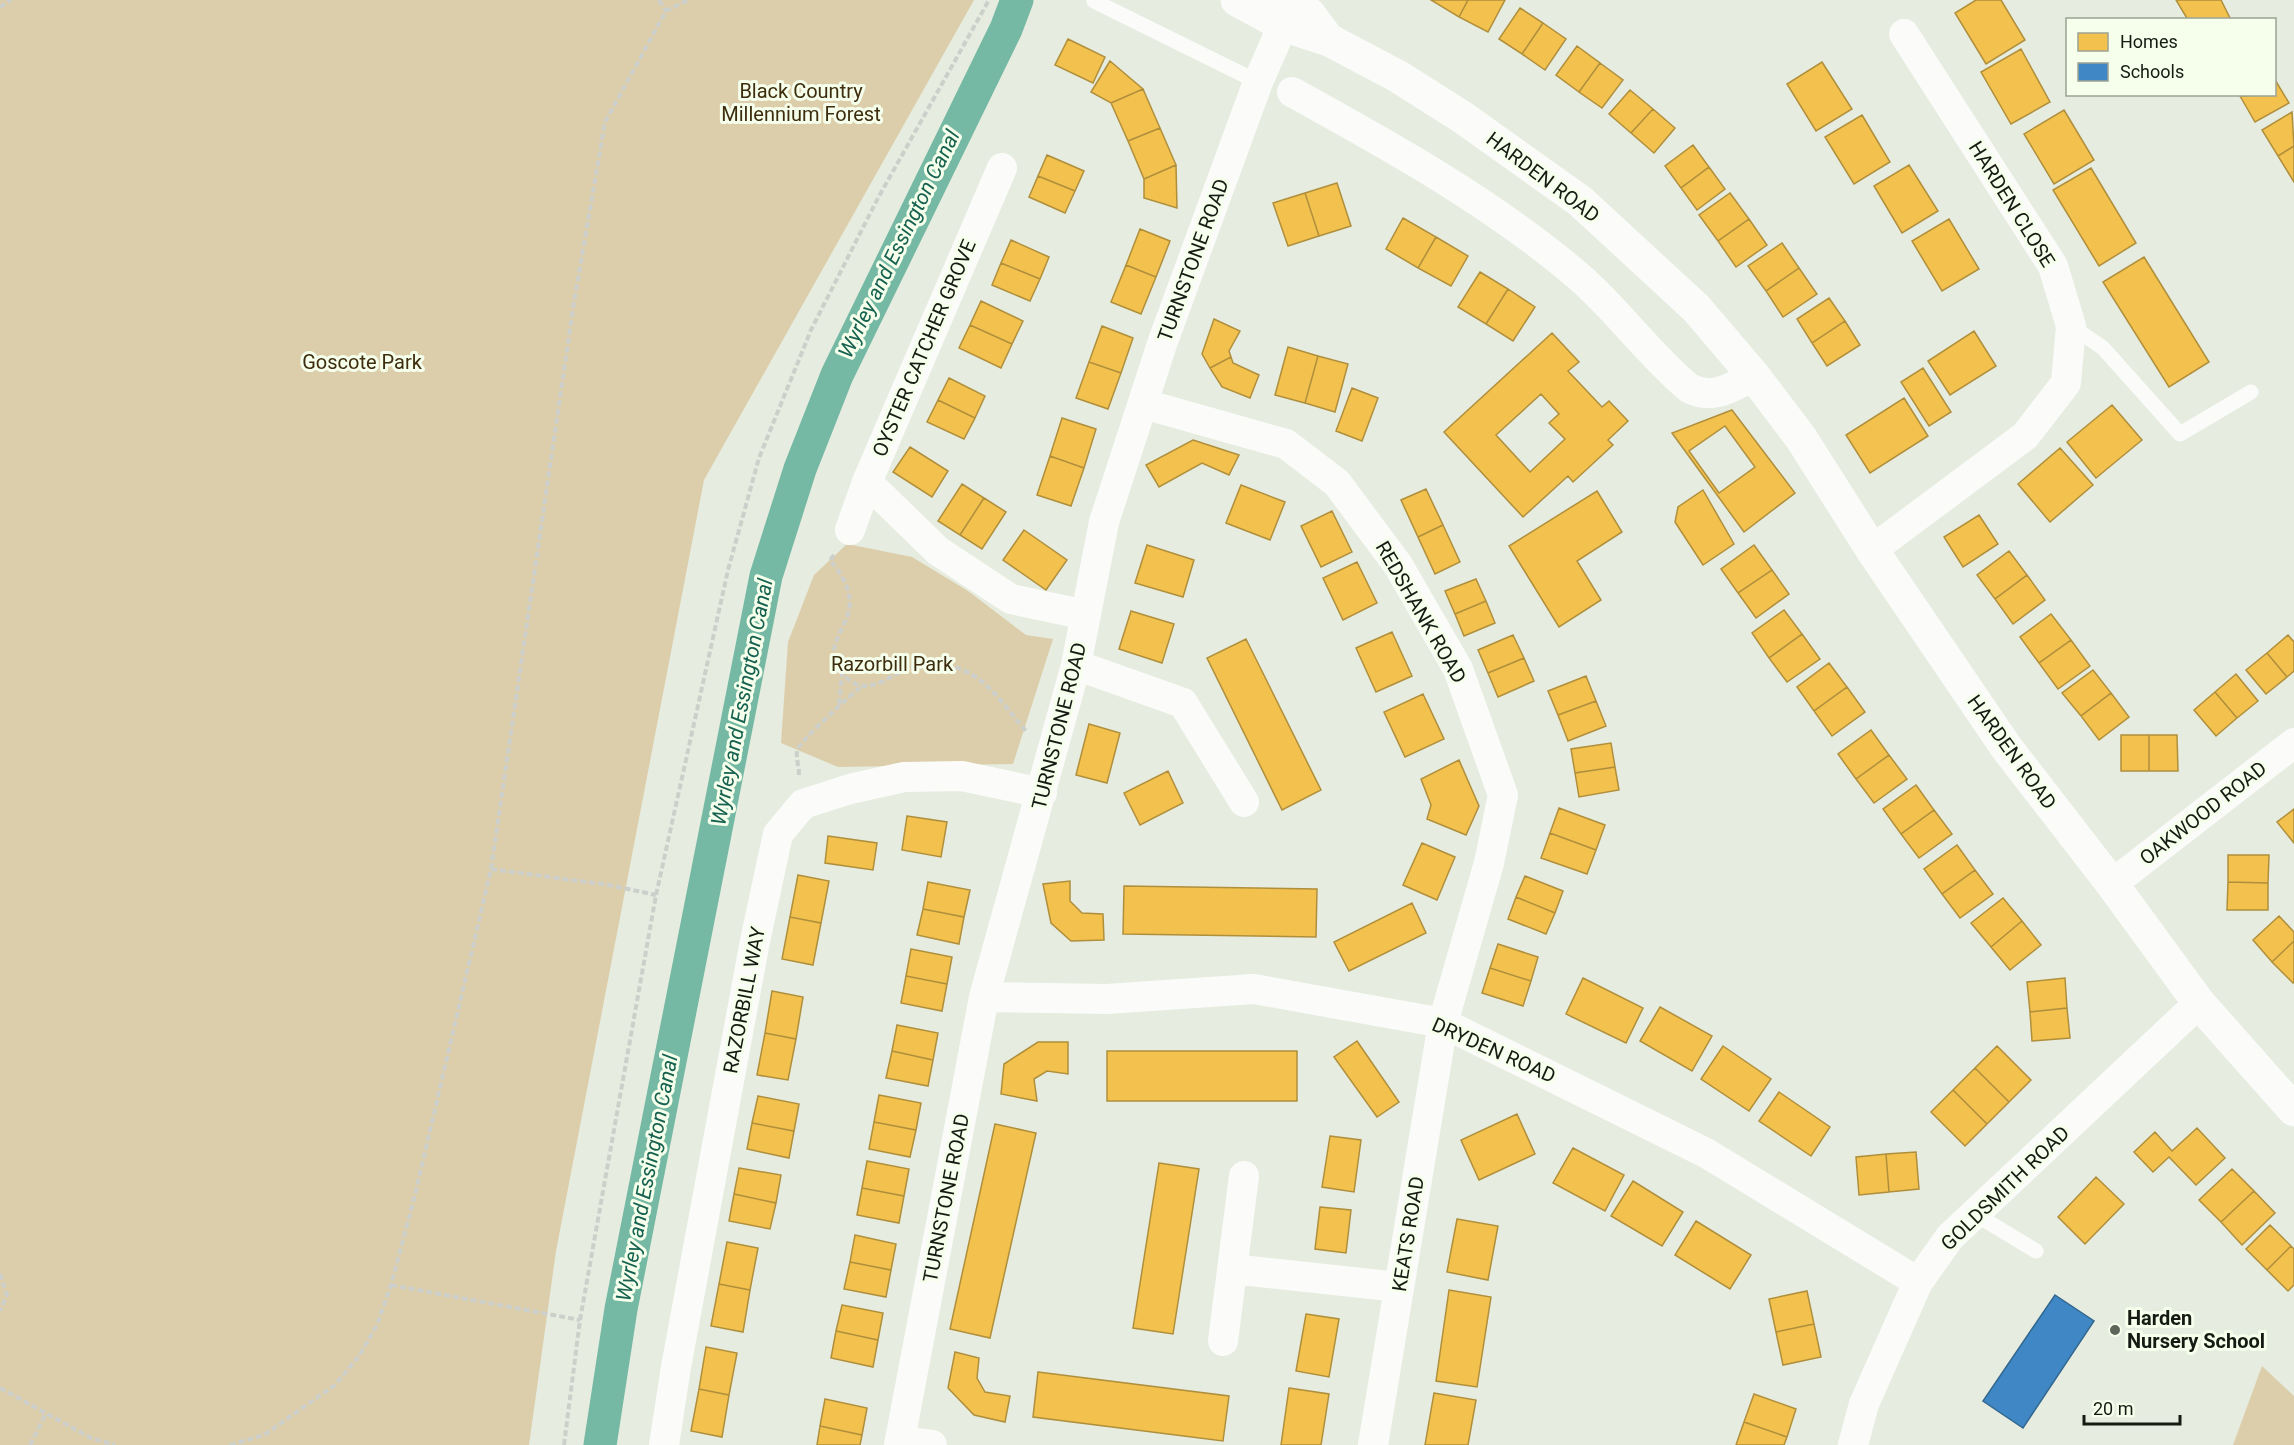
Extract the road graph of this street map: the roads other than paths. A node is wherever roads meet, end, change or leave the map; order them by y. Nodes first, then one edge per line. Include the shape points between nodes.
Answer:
1 (1237, 0) edge
2 (1094, 1) edge
3 (1285, 12) edge
4 (1904, 35) dead end
5 (1258, 82) junction
6 (1292, 92) dead end
7 (1002, 168) dead end
8 (2071, 326) junction
9 (1754, 376) junction
10 (2251, 392) dead end
11 (1144, 404) junction
12 (867, 482) junction
13 (850, 530) road end
14 (1872, 550) junction
15 (1086, 615) junction
16 (1076, 665) junction
17 (2294, 743) edge
18 (1042, 793) junction
19 (1244, 802) dead end
20 (2112, 884) junction
21 (984, 997) junction
22 (2199, 1004) junction
23 (1443, 1023) junction
24 (2294, 1110) edge
25 (1244, 1176) dead end
26 (1975, 1214) junction
27 (2036, 1251) dead end
28 (1232, 1269) junction
29 (1918, 1282) junction
30 (1399, 1287) junction
31 (1223, 1341) dead end
32 (899, 1443) edge
33 (664, 1445) edge
34 (932, 1445) edge
35 (1373, 1445) edge
36 (1853, 1445) edge

1 - 3 street, HARDEN ROAD
2 - 5 lane
3 - 5 street, TURNSTONE ROAD
3 - 9 street, HARDEN ROAD via 1462,117 1580,201 1696,308
4 - 8 street, HARDEN CLOSE via 2053,266
5 - 11 street, TURNSTONE ROAD via 1163,341
6 - 9 street via 1377,125 1575,273 1689,388 1713,394
7 - 12 street, OYSTER CATCHER GROVE
8 - 10 lane via 2103,348 2180,434
8 - 14 street, HARDEN CLOSE via 2066,383 2025,436
9 - 14 street, HARDEN ROAD via 1801,438
11 - 15 street, TURNSTONE ROAD via 1104,522
11 - 23 street, REDSHANK ROAD via 1286,444 1337,483 1398,565 1458,669 1503,795 1489,863
12 - 13 street, OYSTER CATCHER GROVE
12 - 15 street via 938,551 1011,600
14 - 20 street, HARDEN ROAD via 2006,747
15 - 16 street, TURNSTONE ROAD
16 - 18 street, TURNSTONE ROAD
16 - 19 street via 1183,703
17 - 20 street, OAKWOOD ROAD
18 - 21 street, TURNSTONE ROAD
18 - 33 street, RAZORBILL WAY via 962,777 904,777 803,804 778,834 754,941
20 - 22 street, HARDEN ROAD
21 - 23 street, DRYDEN ROAD via 1107,999 1254,989
21 - 32 street, TURNSTONE ROAD
22 - 24 street, HARDEN ROAD
22 - 26 street, GOLDSMITH ROAD
23 - 29 street, DRYDEN ROAD via 1706,1153
23 - 30 street, KEATS ROAD
25 - 28 street
26 - 27 lane
26 - 29 street, GOLDSMITH ROAD via 1950,1237
28 - 30 street
28 - 31 street
29 - 36 street, GOLDSMITH ROAD via 1864,1404
30 - 35 street, KEATS ROAD
32 - 34 street

